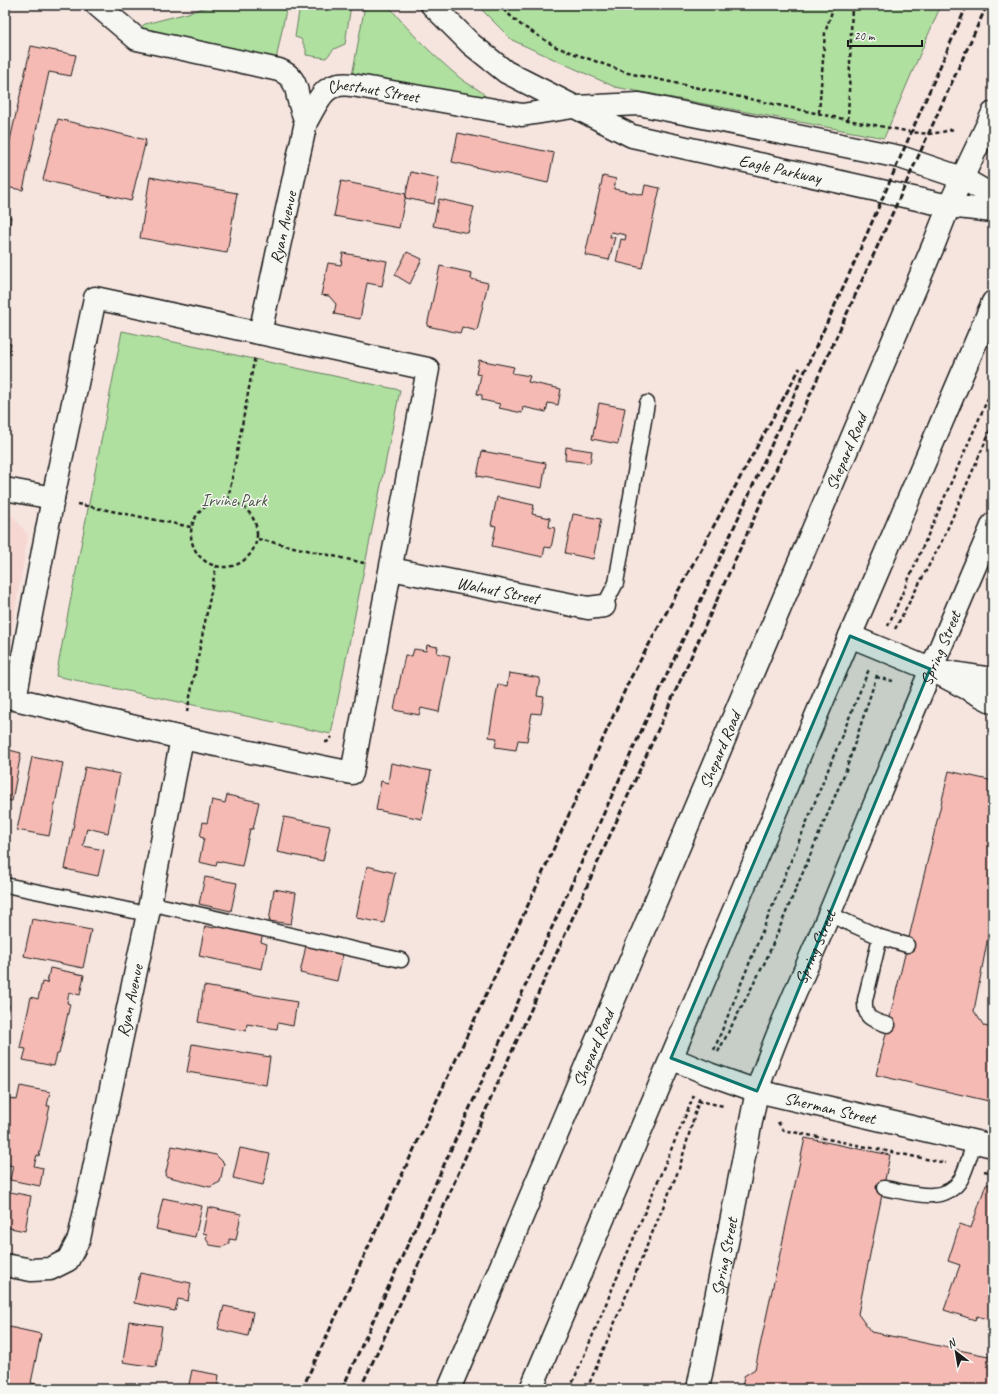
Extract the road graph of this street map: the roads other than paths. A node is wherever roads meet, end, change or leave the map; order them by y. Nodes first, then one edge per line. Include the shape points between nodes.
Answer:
1 (97, 5) edge
2 (432, 5) edge
3 (573, 107) junction
4 (993, 113) edge
5 (306, 122) junction
6 (962, 178) junction
7 (993, 196) edge
8 (949, 206) junction
9 (993, 212) edge
10 (993, 302) edge
11 (260, 333) junction
12 (648, 403) dead end
13 (5, 489) edge
14 (53, 498) junction
15 (993, 524) edge
16 (391, 569) junction
17 (604, 606) joint
18 (850, 636) junction
19 (930, 669) junction
20 (993, 679) edge
21 (993, 702) edge
22 (182, 738) junction
23 (5, 885) edge
24 (148, 909) junction
25 (830, 914) junction
26 (880, 936) junction
27 (907, 945) dead end
28 (401, 960) dead end
29 (888, 1025) dead end
30 (671, 1058) junction
31 (757, 1091) junction
32 (984, 1144) edge
33 (884, 1188) dead end
34 (5, 1265) edge
35 (449, 1389) edge
36 (531, 1389) edge
37 (698, 1389) edge

1 - 5 main road via 137,39 287,73 297,88
2 - 3 main road, Eagle Parkway via 471,44 506,72
3 - 5 main road, Chestnut Street via 522,115 340,84 324,92
3 - 6 main road, Eagle Parkway via 639,104 900,157
3 - 8 main road, Eagle Parkway via 632,136
4 - 6 main road, Shepard Road
5 - 11 main road, Ryan Avenue
6 - 7 main road, Eagle Parkway
6 - 8 main road, Shepard Road
8 - 9 main road, Eagle Parkway
8 - 35 main road, Shepard Road
10 - 18 main road
11 - 14 main road via 95,298
11 - 16 main road via 428,369
12 - 17 lane via 616,583
13 - 14 main road
14 - 22 main road via 15,700
15 - 19 main road, Spring Street
16 - 17 main road, Walnut Street via 588,608
16 - 22 main road via 352,773
18 - 19 main road
18 - 30 main road
19 - 20 main road
19 - 21 main road
19 - 25 main road, Spring Street
22 - 24 main road, Ryan Avenue
23 - 24 lane
24 - 28 lane
24 - 34 main road, Ryan Avenue via 79,1239 68,1260 50,1269 30,1270
25 - 26 lane
25 - 31 main road, Spring Street via 767,1061
26 - 27 lane
26 - 29 lane via 865,1010 875,1021
30 - 31 main road, Sherman Street
30 - 36 main road
31 - 32 main road, Sherman Street
31 - 37 main road, Spring Street
32 - 33 lane via 965,1167 961,1179 953,1189 929,1196

